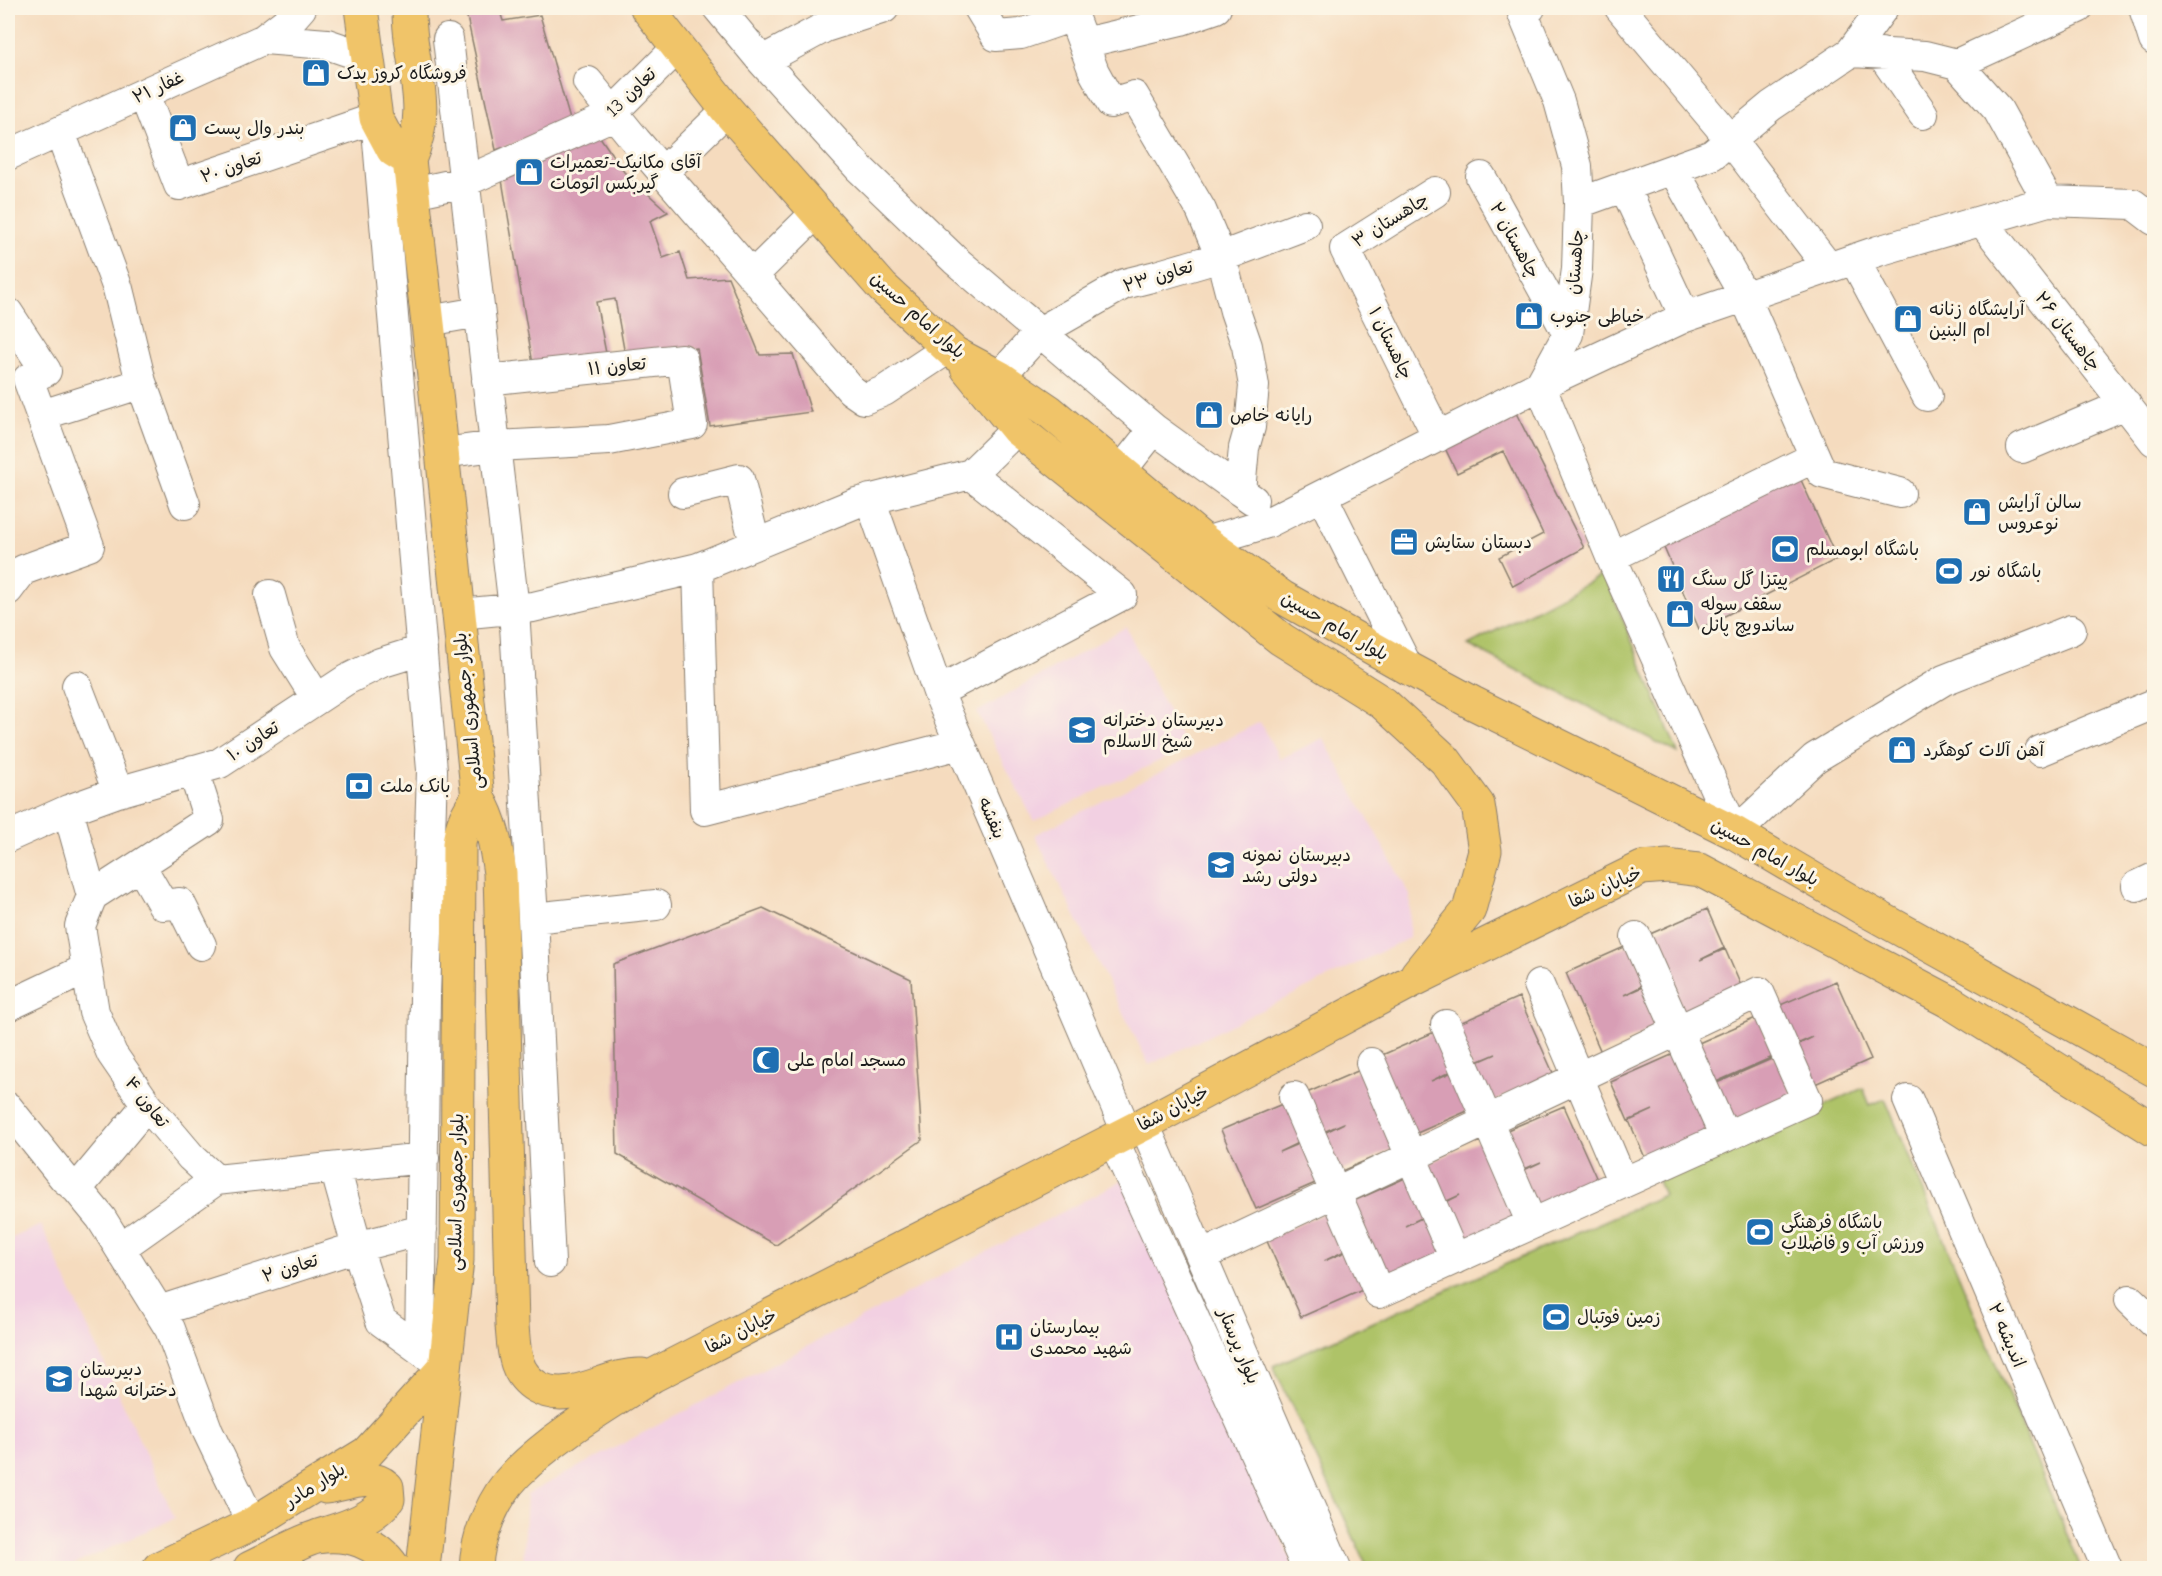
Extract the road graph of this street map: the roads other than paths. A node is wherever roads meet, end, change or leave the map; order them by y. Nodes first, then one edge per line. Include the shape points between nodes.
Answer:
1 (301, 8) edge
2 (361, 8) edge
3 (409, 8) edge
4 (647, 8) edge
5 (718, 8) edge
6 (884, 8) edge
7 (980, 8) edge
8 (1216, 8) edge
9 (1620, 8) edge
10 (1883, 8) edge
11 (2078, 8) edge
12 (2144, 8) edge
13 (1524, 10) edge
14 (264, 39) junction
15 (448, 39) dead end
16 (2154, 40) edge
17 (1084, 43) junction
18 (677, 48) junction
19 (1851, 52) junction
20 (1881, 53) junction
21 (368, 58) junction
22 (762, 61) junction
23 (1957, 64) junction
24 (588, 82) dead end
25 (144, 94) junction
26 (420, 99) junction
27 (457, 105) junction
28 (727, 110) junction
29 (613, 112) junction
30 (1923, 114) dead end
31 (376, 118) junction
32 (60, 132) junction
33 (1730, 139) junction
34 (8, 155) edge
35 (409, 160) junction
36 (1673, 169) junction
37 (663, 172) junction
38 (1481, 177) dead end
39 (464, 182) junction
40 (1624, 186) junction
41 (1435, 192) dead end
42 (413, 194) junction
43 (2048, 201) junction
44 (1579, 202) junction
45 (817, 212) junction
46 (2152, 214) edge
47 (1982, 221) junction
48 (1305, 225) dead end
49 (1345, 249) joint
50 (1221, 257) junction
51 (1842, 264) junction
52 (752, 276) junction
53 (1745, 297) junction
54 (479, 312) junction
55 (8, 314) edge
56 (1685, 317) junction
57 (428, 321) junction
58 (1040, 332) junction
59 (1568, 334) junction
60 (952, 350) junction
61 (999, 377) junction
62 (487, 380) junction
63 (18, 382) edge
64 (141, 382) junction
65 (1540, 385) junction
66 (1927, 396) dead end
67 (2126, 404) junction
68 (42, 416) junction
69 (1017, 429) junction
70 (1154, 429) junction
71 (1438, 437) junction
72 (2154, 441) edge
73 (495, 446) junction
74 (2022, 448) dead end
75 (443, 453) junction
76 (1815, 457) junction
77 (1120, 472) junction
78 (971, 474) junction
79 (1240, 491) junction
80 (683, 493) dead end
81 (1900, 493) dead end
82 (1322, 496) junction
83 (870, 499) junction
84 (185, 504) dead end
85 (1278, 517) junction
86 (1204, 542) junction
87 (755, 544) junction
88 (1611, 557) junction
89 (698, 568) junction
90 (8, 590) edge
91 (270, 595) dead end
92 (514, 609) junction
93 (459, 614) junction
94 (2071, 630) dead end
95 (422, 650) junction
96 (1408, 668) junction
97 (77, 686) dead end
98 (938, 692) junction
99 (317, 699) junction
100 (2154, 704) edge
101 (960, 744) junction
102 (2040, 751) dead end
103 (193, 770) junction
104 (118, 792) junction
105 (478, 798) junction
106 (68, 810) junction
107 (1735, 833) junction
108 (8, 837) edge
109 (140, 865) junction
110 (515, 872) junction
111 (92, 896) junction
112 (656, 905) dead end
113 (534, 918) junction
114 (1636, 938) dead end
115 (201, 945) dead end
116 (86, 969) junction
117 (1410, 982) junction
118 (1539, 985) dead end
119 (8, 1006) edge
120 (1446, 1024) dead end
121 (1678, 1030) junction
122 (1371, 1063) dead end
123 (2154, 1070) edge
124 (1578, 1077) junction
125 (1294, 1097) dead end
126 (1908, 1100) dead end
127 (147, 1105) junction
128 (8, 1108) edge
129 (1487, 1120) junction
130 (2154, 1130) edge
131 (1128, 1132) junction
132 (1725, 1137) junction
133 (1410, 1156) junction
134 (424, 1158) junction
135 (335, 1168) junction
136 (216, 1180) junction
137 (1623, 1183) junction
138 (77, 1190) junction
139 (1335, 1192) junction
140 (1532, 1224) junction
141 (422, 1230) junction
142 (357, 1247) junction
143 (120, 1248) junction
144 (1201, 1256) junction
145 (1455, 1259) junction
146 (550, 1262) dead end
147 (2130, 1300) dead end
148 (159, 1311) junction
149 (2154, 1323) edge
150 (432, 1358) junction
151 (652, 1376) junction
152 (308, 1489) junction
153 (252, 1524) junction
154 (316, 1538) junction
155 (159, 1569) edge
156 (250, 1569) edge
157 (394, 1569) edge
158 (423, 1569) edge
159 (476, 1569) edge
160 (1307, 1569) edge
161 (1335, 1569) edge
162 (2107, 1569) edge

1 - 14 street, غفار ۲۱
2 - 21 main road
3 - 26 main road
4 - 18 main road, بلوار امام حسین
5 - 22 street
6 - 22 street via 825,27
7 - 17 street via 996,36 1021,34 1073,16
8 - 17 street
9 - 33 street
10 - 19 street
11 - 23 street
12 - 16 street
13 - 44 street, چاهستان via 1559,101 1577,165
14 - 21 street via 327,44
14 - 25 street, غفار ۲۱
15 - 27 street
17 - 50 street via 1111,103 1134,96 1201,210
18 - 28 main road, بلوار امام حسین
18 - 29 street, تعاون 13
19 - 20 street
19 - 33 street
20 - 23 street via 1925,56
20 - 30 street
21 - 31 main road
22 - 58 street via 859,168 955,260
23 - 43 street via 1998,111
24 - 29 street
25 - 31 street, تعاون ۲۰ via 179,185
25 - 32 street, غفار ۲۱
26 - 27 street
26 - 35 main road via 420,128
27 - 39 street
28 - 37 street
28 - 45 main road, بلوار امام حسین
29 - 37 street
29 - 39 street, تعاون 13
31 - 35 main road via 393,150
31 - 95 street
32 - 34 street, غفار ۲۱
32 - 64 street via 118,289
33 - 36 street via 1712,155
33 - 51 street
35 - 42 main road, بلوار جمهوری اسلامی
36 - 40 street
36 - 53 street
37 - 52 street
38 - 59 street, چاهستان ۲
39 - 42 street, تعاون 13
39 - 54 street
40 - 44 street
40 - 56 street
41 - 49 street, چاهستان ۳
42 - 57 main road, بلوار جمهوری اسلامی
43 - 46 street via 2133,204
43 - 47 street
44 - 59 street, چاهستان via 1577,269
45 - 52 street
45 - 60 main road, بلوار امام حسین via 884,288
47 - 51 street
47 - 67 street, چاهستان ۲۶
48 - 50 street, تعاون ۲۳
49 - 71 street, چاهستان ۱
50 - 58 street, تعاون ۲۳ via 1124,284
50 - 79 street via 1247,345 1254,386
51 - 53 street
51 - 66 street
52 - 60 street via 851,390 864,399
53 - 56 street
53 - 76 street
54 - 57 street
54 - 62 street
55 - 63 street via 46,371
56 - 65 street
57 - 75 main road, بلوار جمهوری اسلامی
58 - 61 street, تعاون ۲۳
58 - 70 street
59 - 65 street, چاهستان
60 - 61 main road, بلوار امام حسین
60 - 69 main road
61 - 77 main road, بلوار امام حسین via 1049,411
62 - 73 street
62 - 73 street, تعاون ۱۱ via 682,359 692,424 609,440
63 - 68 street
64 - 68 street
64 - 84 street
65 - 71 street
65 - 88 street
67 - 72 street, چاهستان ۲۶
67 - 74 street
68 - 90 street via 89,546 23,570
69 - 78 street
69 - 117 main road via 1281,639 1383,703 1445,760 1478,805 1485,851 1469,910
70 - 77 street
70 - 79 street
71 - 82 street
73 - 75 street
73 - 92 street
75 - 93 main road, بلوار جمهوری اسلامی
76 - 81 street via 1822,474
76 - 88 street
77 - 86 main road, بلوار امام حسین
78 - 83 street
78 - 98 street via 1122,595
79 - 85 street
80 - 87 street via 739,479
82 - 85 street
82 - 96 street
83 - 87 street
83 - 98 street, بنفشه
85 - 86 street
86 - 96 main road, بلوار امام حسین via 1282,597
87 - 89 street
88 - 107 street
89 - 92 street
89 - 101 street via 705,810
91 - 99 street via 285,648
92 - 93 street
92 - 110 street
93 - 105 main road, بلوار جمهوری اسلامی
94 - 107 street via 1944,680 1815,758
95 - 99 street, تعاون ۱۰ via 380,663
95 - 134 street via 432,770
96 - 107 main road, بلوار امام حسین
97 - 104 street
98 - 101 street, بنفشه
99 - 103 street, تعاون ۱۰ via 220,763
100 - 102 street
101 - 131 street, بنفشه
103 - 104 street, تعاون ۱۰
103 - 109 street via 209,820
104 - 106 street, تعاون ۱۰
105 - 110 main road
105 - 150 main road, بلوار جمهوری اسلامی via 468,812 459,844 457,1260
106 - 108 street, تعاون ۱۰
106 - 111 street
107 - 123 main road, بلوار امام حسین
109 - 111 street
109 - 115 street via 163,905 180,903
110 - 113 street
110 - 151 main road via 512,1325 518,1369 536,1386 561,1393 624,1376
111 - 116 street, تعاون ۴ via 80,926
112 - 113 street
113 - 146 street
114 - 121 street
116 - 119 street
116 - 127 street, تعاون ۴ via 94,1012 112,1054
117 - 130 main road, خیابان شفا via 1642,868 1700,870 1950,1002
117 - 131 main road, خیابان شفا
118 - 124 street
120 - 129 street
121 - 124 street
121 - 132 street
121 - 132 street via 1759,992 1807,1100
122 - 133 street
124 - 129 street
124 - 137 street
125 - 139 street
126 - 162 street, اندیشه ۲
127 - 136 street, تعاون ۴ via 191,1158
127 - 138 street
128 - 138 street
129 - 133 street
129 - 140 street
131 - 144 street, بلوار پرستار
131 - 151 main road, خیابان شفا
131 - 160 street, بلوار پرستار
132 - 137 street
133 - 139 street
133 - 145 street
134 - 135 street
134 - 141 street
135 - 136 street
135 - 142 street
136 - 143 street
137 - 140 street
138 - 143 street
139 - 144 street
139 - 145 street via 1378,1293
140 - 145 street
141 - 142 street, تعاون ۲
141 - 150 street
142 - 148 street, تعاون ۲
142 - 150 street via 381,1321
143 - 148 street
144 - 161 street, بلوار پرستار
147 - 149 street
148 - 153 street via 170,1329 208,1432
150 - 152 main road, بلوار مادر via 367,1453
150 - 158 main road, بلوار جمهوری اسلامی
151 - 159 main road via 583,1420 515,1474 488,1515 476,1555
152 - 153 main road, بلوار مادر
152 - 154 main road via 369,1479 379,1480 387,1487 388,1499 379,1510 364,1520
153 - 155 main road, بلوار مادر
154 - 156 main road
154 - 157 main road via 346,1536 366,1542 386,1557

